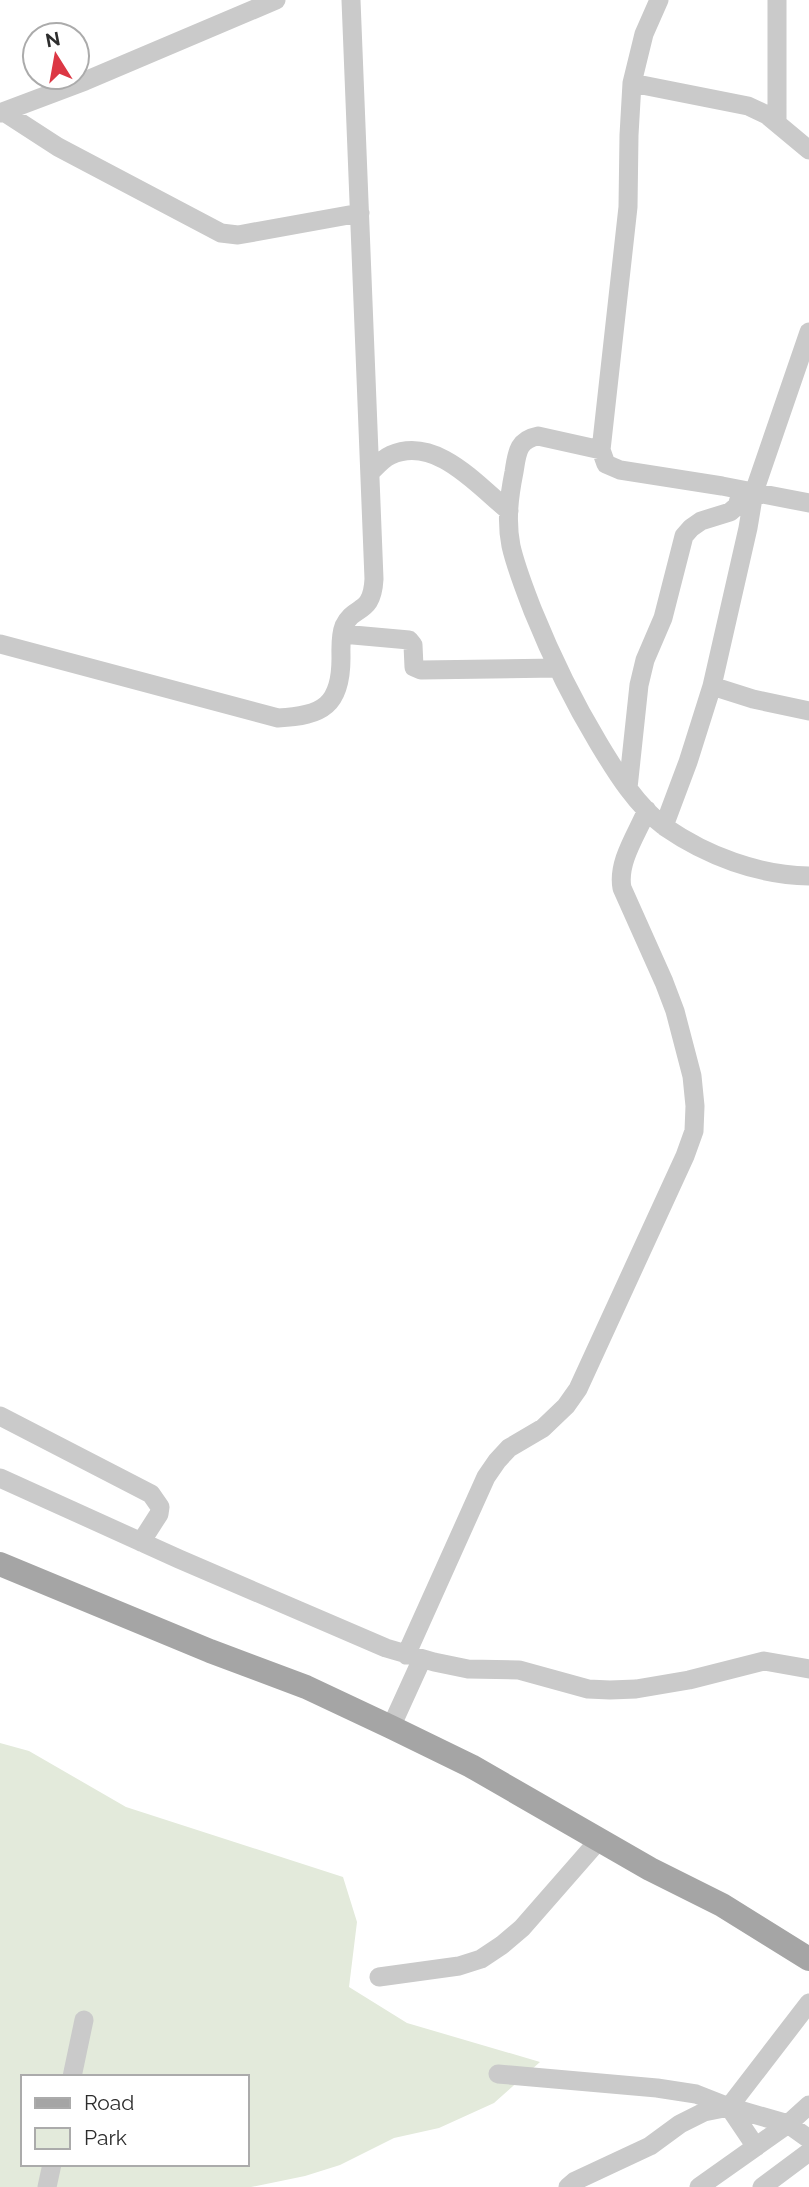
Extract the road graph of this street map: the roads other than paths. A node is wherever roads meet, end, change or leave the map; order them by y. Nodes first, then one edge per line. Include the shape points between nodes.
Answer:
1 (276, 0) edge
2 (351, 0) edge
3 (659, 0) edge
4 (777, 0) edge
5 (632, 83) junction
6 (2, 113) edge
7 (777, 123) junction
8 (809, 150) edge
9 (360, 213) junction
10 (809, 332) edge
11 (601, 450) junction
12 (370, 473) junction
13 (748, 491) junction
14 (809, 503) edge
15 (509, 511) junction
16 (342, 634) junction
17 (0, 643) edge
18 (556, 668) junction
19 (712, 686) junction
20 (809, 710) edge
21 (628, 788) junction
22 (647, 810) junction
23 (664, 826) junction
24 (809, 876) edge
25 (0, 1416) edge
26 (0, 1478) edge
27 (141, 1542) junction
28 (0, 1564) edge
29 (414, 1657) junction
30 (809, 1669) edge
31 (391, 1727) junction
32 (599, 1840) junction
33 (809, 1959) edge
34 (379, 1977) dead end
35 (809, 2003) edge
36 (84, 2021) dead end
37 (498, 2074) dead end
38 (72, 2075) edge
39 (809, 2105) edge
40 (729, 2107) junction
41 (788, 2124) junction
42 (809, 2138) edge
43 (755, 2147) junction
44 (809, 2152) edge
45 (52, 2166) edge
46 (574, 2185) edge
47 (47, 2187) edge
48 (699, 2187) edge
49 (762, 2187) edge

1 - 6 street
2 - 9 street
3 - 5 street via 644,34
4 - 7 street
5 - 7 street via 748,106
5 - 11 street via 628,207
6 - 9 street via 84,162 221,233 238,235
7 - 8 street
9 - 12 street
10 - 13 street
11 - 13 street via 606,464 621,470
11 - 15 street via 538,436 528,438 517,454
12 - 15 street via 389,456 402,452 438,456
12 - 16 street via 373,593 362,610 346,622
13 - 14 street
13 - 19 street via 727,627
13 - 21 street via 730,512 701,521 684,537 639,685
15 - 18 street via 518,573
16 - 17 street via 341,676 334,697 320,711 278,718
16 - 18 street via 409,640 414,667 421,670
18 - 21 street
19 - 20 street
19 - 23 street
21 - 22 street
22 - 23 street
22 - 29 street via 620,878 678,1024 692,1076 694,1131 578,1389 543,1428 509,1448 486,1477
23 - 24 street via 723,859 761,871
25 - 27 street via 151,1494 160,1507 159,1514
26 - 27 street
27 - 29 street
28 - 31 main road via 306,1687
29 - 30 street via 468,1669 519,1670 588,1689 610,1690 689,1680 764,1661
29 - 31 street
31 - 32 main road via 471,1766
32 - 33 main road via 722,1905
32 - 34 street via 522,1928 481,1959
35 - 40 street
36 - 38 street
37 - 40 street via 674,2090
39 - 41 street
40 - 41 street
40 - 43 street
40 - 46 street via 680,2124 650,2146
41 - 42 street
41 - 43 street
43 - 48 street
44 - 49 street
45 - 47 street

